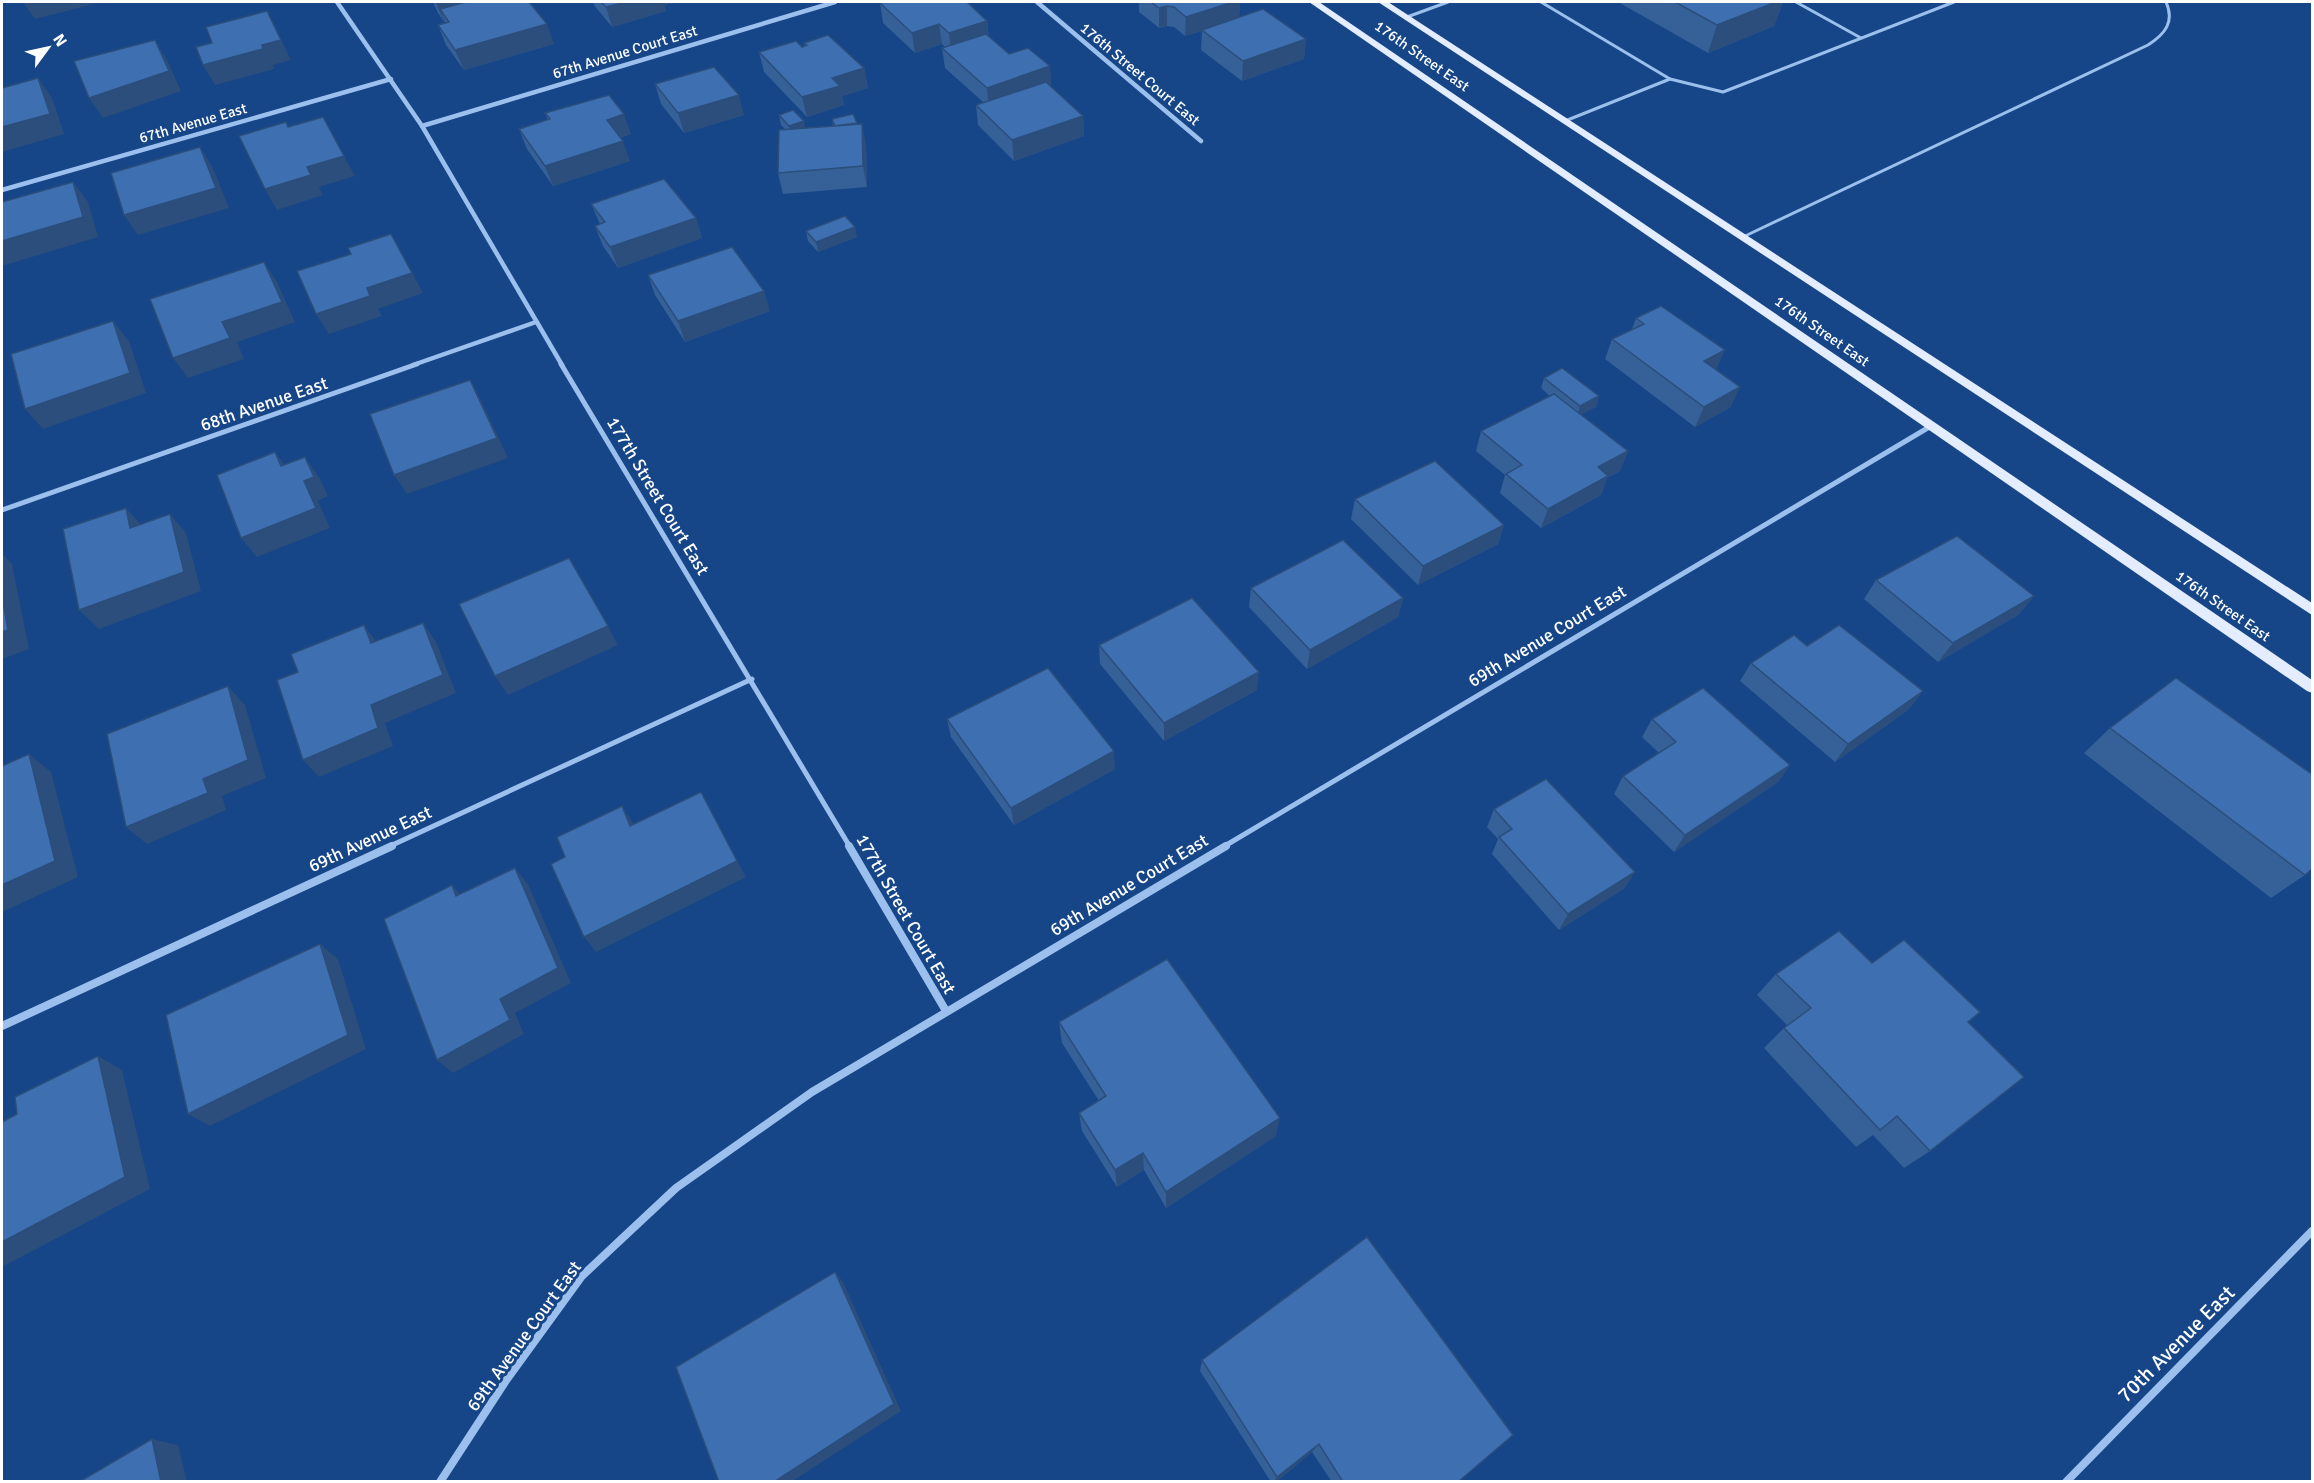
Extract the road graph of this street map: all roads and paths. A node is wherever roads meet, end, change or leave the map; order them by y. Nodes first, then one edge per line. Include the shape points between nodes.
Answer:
1 (337, 2) edge
2 (835, 2) edge
3 (1037, 2) edge
4 (1314, 2) edge
5 (1383, 2) edge
6 (1448, 2) edge
7 (1541, 2) edge
8 (1796, 2) edge
9 (1954, 2) edge
10 (2166, 2) edge
11 (1407, 17) junction
12 (1861, 38) junction
13 (391, 79) junction
14 (1670, 79) junction
15 (1565, 121) junction
16 (422, 126) junction
17 (1201, 141) dead end
18 (2, 190) edge
19 (1743, 237) junction
20 (536, 322) junction
21 (1931, 426) junction
22 (2, 510) edge
23 (2313, 610) edge
24 (752, 679) junction
25 (2313, 687) edge
26 (946, 1011) junction
27 (2, 1026) edge
28 (2313, 1231) edge
29 (440, 1482) edge
30 (2066, 1482) edge

1 - 13 street, 177th Street Court East
2 - 16 street, 67th Avenue Court East
3 - 17 street, 176th Street Court East
4 - 21 main road, 176th Street East
5 - 11 main road, 176th Street East
6 - 11 lane
7 - 14 lane
8 - 12 lane
9 - 12 lane
10 - 19 lane via 2172,18 2169,28 2148,45
11 - 15 main road, 176th Street East
12 - 14 lane via 1723,92
13 - 16 street, 177th Street Court East
13 - 18 street, 67th Avenue East
14 - 15 lane
15 - 19 main road, 176th Street East
16 - 20 street, 177th Street Court East
19 - 23 main road, 176th Street East
20 - 22 street, 68th Avenue East
20 - 24 street, 177th Street Court East
21 - 25 main road, 176th Street East
21 - 26 street, 69th Avenue Court East
24 - 26 street, 177th Street Court East
24 - 27 street, 69th Avenue East
26 - 29 street, 69th Avenue Court East via 812,1092 676,1188 591,1268 505,1382
28 - 30 street, 70th Avenue East

